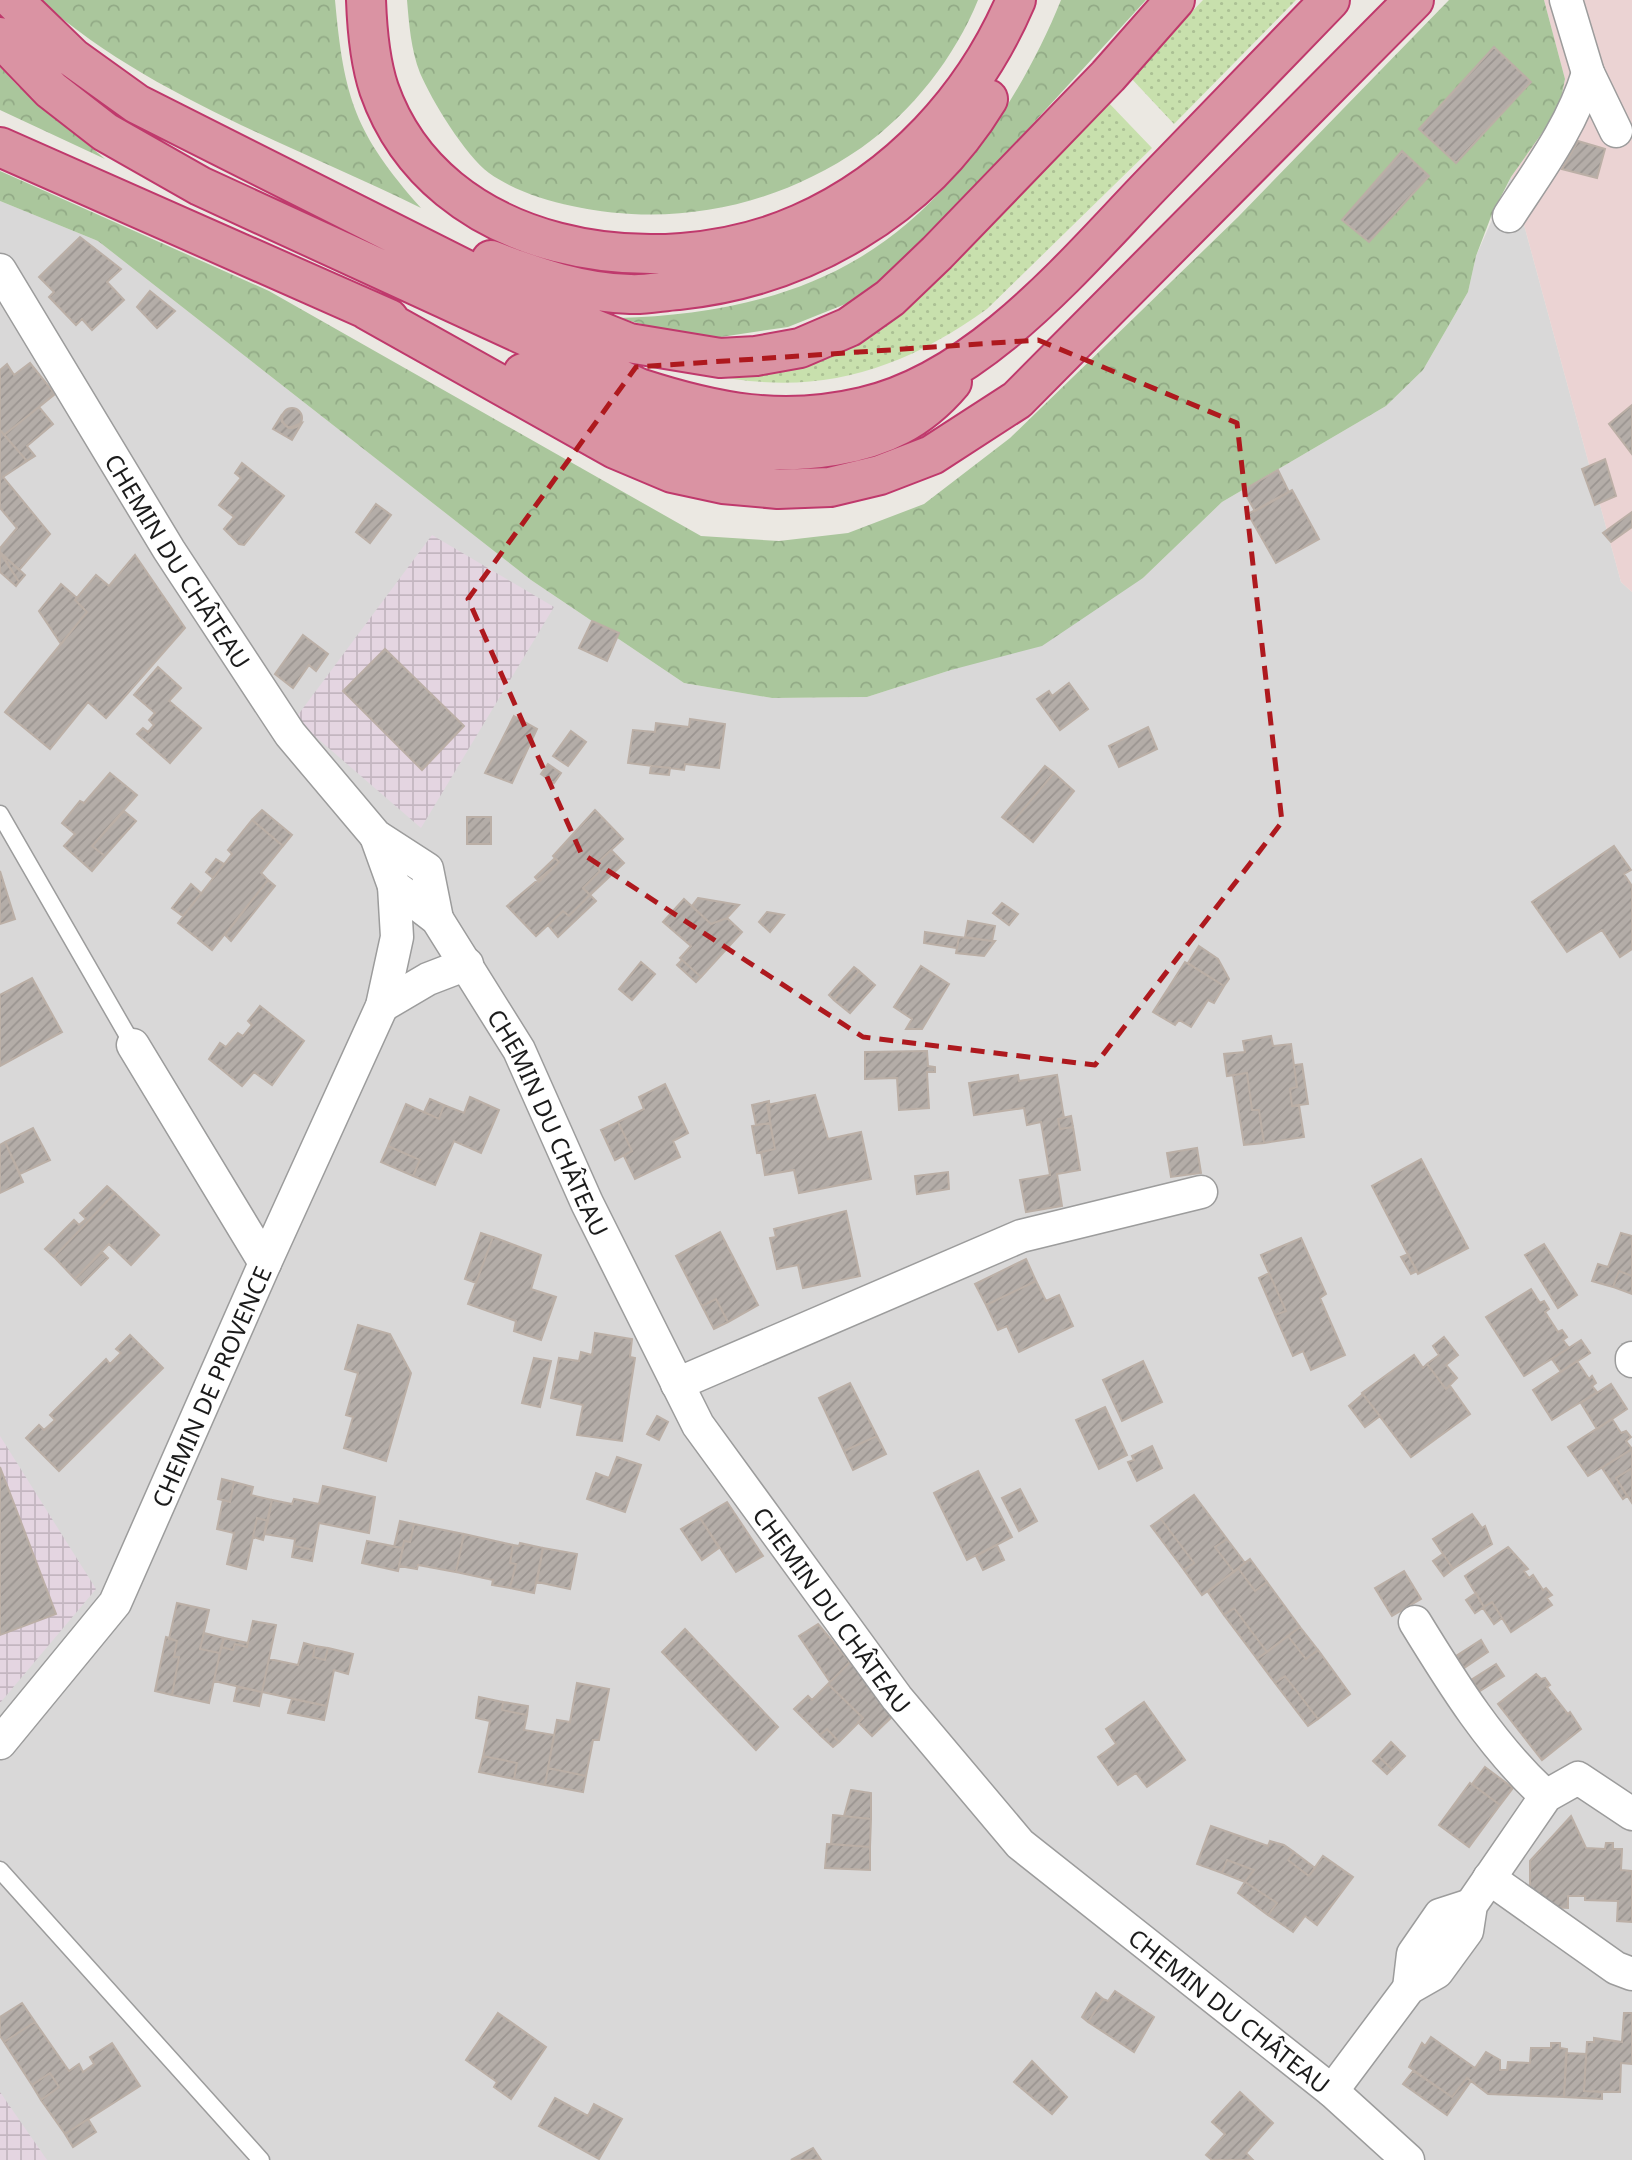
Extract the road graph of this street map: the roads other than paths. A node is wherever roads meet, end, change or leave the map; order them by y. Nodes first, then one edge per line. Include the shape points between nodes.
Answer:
1 (13, 0) edge
2 (366, 0) edge
3 (1016, 0) edge
4 (1037, 0) edge
5 (1175, 0) edge
6 (1330, 0) edge
7 (1414, 0) edge
8 (1566, 0) edge
9 (0, 37) edge
10 (1588, 73) junction
11 (1616, 131) dead end
12 (0, 147) edge
13 (308, 189) junction
14 (1509, 216) dead end
15 (0, 270) edge
16 (367, 310) junction
17 (981, 348) junction
18 (0, 814) edge
19 (376, 836) junction
20 (394, 886) junction
21 (437, 919) junction
22 (467, 964) junction
23 (382, 1006) junction
24 (132, 1045) joint
25 (1201, 1192) dead end
26 (265, 1263) junction
27 (677, 1384) junction
28 (1415, 1622) dead end
29 (0, 1743) edge
30 (1546, 1796) junction
31 (1632, 1814) edge
32 (0, 1870) edge
33 (1489, 1878) junction
34 (1632, 1974) edge
35 (1332, 2091) junction
36 (261, 2160) edge
37 (1408, 2160) edge

1 - 13 highway via 73,58 137,104
2 - 3 highway via 379,89 403,136 439,180 487,214 541,239 607,254 671,254 742,243 801,223 895,165 943,119 979,73
4 - 13 highway via 976,118 926,177 836,244 761,274 699,288 630,295 570,286
5 - 13 highway via 1108,76 890,298 849,327 800,348 720,358 629,343 544,309
6 - 17 highway via 1068,271
7 - 16 highway via 1017,400 932,456 880,475 830,486 778,489 672,473 615,449
8 - 10 street
9 - 17 highway via 51,90 105,132 200,186 639,388 694,405 807,417 865,407 922,385
10 - 11 street
10 - 14 street via 1567,126
12 - 16 highway
15 - 19 street, CHEMIN DU CHÂTEAU via 213,620 290,734
16 - 17 highway via 650,426 740,451 800,452 862,442 899,429 936,401
18 - 24 lane
19 - 20 street, CHEMIN DU CHÂTEAU
19 - 21 street, CHEMIN DU CHÂTEAU via 427,869
20 - 21 street, CHEMIN DU CHÂTEAU
20 - 23 street, CHEMIN DE PROVENCE via 397,937
21 - 22 street, CHEMIN DU CHÂTEAU
22 - 23 street via 428,979
22 - 27 street, CHEMIN DU CHÂTEAU via 519,1050 587,1203
23 - 26 street, CHEMIN DE PROVENCE
24 - 26 street
25 - 27 street via 1021,1236
26 - 29 street, CHEMIN DE PROVENCE via 115,1603
27 - 35 street, CHEMIN DU CHÂTEAU via 698,1425 897,1698 1020,1844
28 - 30 street via 1463,1700 1523,1776
30 - 31 street via 1578,1778
30 - 33 street
32 - 36 lane
33 - 34 street via 1616,1968
33 - 35 street via 1471,1905 1467,1931 1437,1972 1409,1988
35 - 37 street, CHEMIN DU CHÂTEAU

